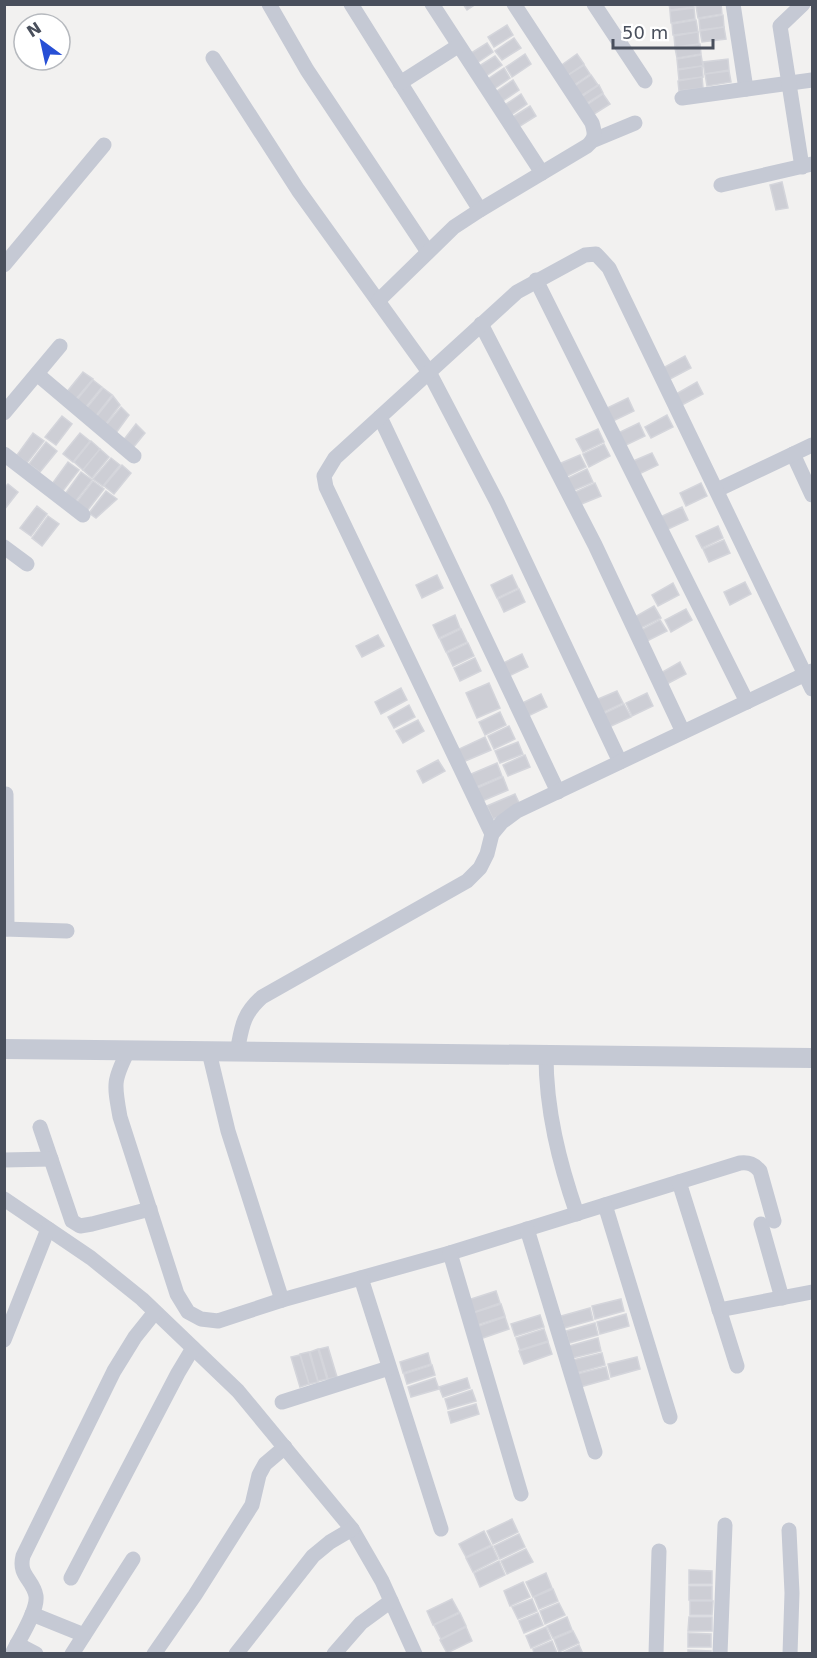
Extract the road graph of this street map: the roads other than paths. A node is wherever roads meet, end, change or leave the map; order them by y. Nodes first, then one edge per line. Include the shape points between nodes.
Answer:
1 (268, 4) edge
2 (351, 4) edge
3 (432, 4) edge
4 (514, 4) edge
5 (594, 4) edge
6 (733, 4) edge
7 (799, 8) edge
8 (813, 9) edge
9 (458, 46) junction
10 (213, 58) dead end
11 (813, 80) edge
12 (645, 81) dead end
13 (400, 83) junction
14 (789, 84) junction
15 (747, 89) junction
16 (682, 98) dead end
17 (635, 123) dead end
18 (594, 140) junction
19 (104, 145) dead end
20 (807, 166) edge
21 (542, 173) junction
22 (721, 185) dead end
23 (480, 210) junction
24 (428, 252) junction
25 (4, 265) edge
26 (536, 280) junction
27 (378, 301) junction
28 (481, 324) junction
29 (60, 346) dead end
30 (429, 372) junction
31 (37, 374) junction
32 (4, 413) edge
33 (380, 417) junction
34 (813, 445) edge
35 (4, 454) edge
36 (793, 454) junction
37 (134, 456) dead end
38 (717, 490) junction
39 (813, 495) edge
40 (83, 515) dead end
41 (4, 547) edge
42 (27, 564) dead end
43 (809, 673) edge
44 (813, 689) edge
45 (747, 702) junction
46 (683, 732) junction
47 (620, 762) junction
48 (558, 792) junction
49 (6, 794) dead end
50 (492, 834) junction
51 (6, 929) edge
52 (67, 931) dead end
53 (4, 1049) edge
54 (128, 1051) junction
55 (209, 1052) junction
56 (237, 1052) junction
57 (813, 1058) edge
58 (546, 1071) junction
59 (40, 1127) dead end
60 (51, 1159) junction
61 (4, 1160) edge
62 (679, 1182) junction
63 (4, 1199) edge
64 (605, 1205) junction
65 (150, 1209) junction
66 (577, 1214) junction
67 (48, 1229) junction
68 (527, 1229) junction
69 (450, 1253) junction
70 (361, 1278) junction
71 (813, 1292) edge
72 (782, 1298) junction
73 (282, 1300) junction
74 (719, 1310) junction
75 (155, 1312) junction
76 (4, 1340) edge
77 (193, 1348) junction
78 (737, 1366) dead end
79 (389, 1368) junction
80 (282, 1402) dead end
81 (670, 1417) dead end
82 (285, 1447) junction
83 (596, 1452) dead end
84 (521, 1494) dead end
85 (725, 1525) dead end
86 (352, 1529) junction
87 (441, 1529) dead end
88 (789, 1530) dead end
89 (659, 1551) dead end
90 (133, 1559) dead end
91 (71, 1578) dead end
92 (391, 1601) junction
93 (32, 1614) junction
94 (84, 1635) junction
95 (14, 1649) edge
96 (36, 1653) edge
97 (72, 1653) edge
98 (154, 1653) edge
99 (236, 1653) edge
100 (334, 1653) edge
101 (415, 1653) edge
102 (656, 1653) edge
103 (720, 1653) edge
104 (790, 1653) edge

1 - 24 street via 307,70
2 - 13 street
3 - 9 street
4 - 18 street via 592,123
5 - 12 street
6 - 15 street
7 - 8 street
7 - 14 street via 780,26
9 - 13 street
9 - 21 street
10 - 27 street via 298,190
11 - 14 street
13 - 23 street
14 - 15 street
14 - 20 street
15 - 16 street
17 - 18 street
18 - 21 street
19 - 25 street
20 - 22 street
21 - 23 street
23 - 24 street via 454,227
24 - 27 street
26 - 28 street
26 - 38 street via 585,255 596,254 603,259
26 - 45 street
27 - 30 street
28 - 30 street
28 - 46 street via 595,545
29 - 31 street
30 - 33 street
30 - 47 street via 497,502
31 - 32 street
31 - 37 street
33 - 48 street
33 - 50 street via 328,467 324,476 326,487
34 - 36 street
35 - 40 street
36 - 38 street
36 - 39 street
38 - 43 street
41 - 42 street
43 - 44 street
43 - 45 street
45 - 46 street
46 - 47 street
47 - 48 street
48 - 50 street via 517,811
49 - 51 street
50 - 56 street via 480,868 467,881 262,997 243,1021
51 - 52 street
53 - 54 street
54 - 55 street
54 - 65 street via 116,1075 115,1093
55 - 56 street
55 - 73 street via 228,1131
56 - 58 street
57 - 58 street
58 - 66 street via 561,1168
59 - 60 street
60 - 61 street
60 - 65 street via 68,1212 80,1226
62 - 64 street
62 - 72 street via 748,1162 756,1166
62 - 74 street
63 - 67 street
64 - 66 street
64 - 81 street
65 - 73 street via 177,1294 188,1312 218,1321
66 - 68 street
67 - 75 street via 91,1258
67 - 76 street
68 - 69 street
68 - 83 street
69 - 70 street
69 - 84 street
70 - 73 street
70 - 79 street
71 - 72 street
72 - 74 street
74 - 78 street
75 - 77 street
75 - 93 street via 114,1371 23,1556 22,1570 36,1593
77 - 82 street via 238,1391
77 - 91 street
79 - 80 street
79 - 87 street
82 - 86 street
82 - 98 street via 265,1464 252,1505
85 - 103 street
86 - 92 street
86 - 99 street via 313,1556
88 - 104 street
89 - 102 street
90 - 94 street
92 - 100 street via 361,1623
92 - 101 street
93 - 94 street
93 - 95 street
94 - 97 street
95 - 96 street

